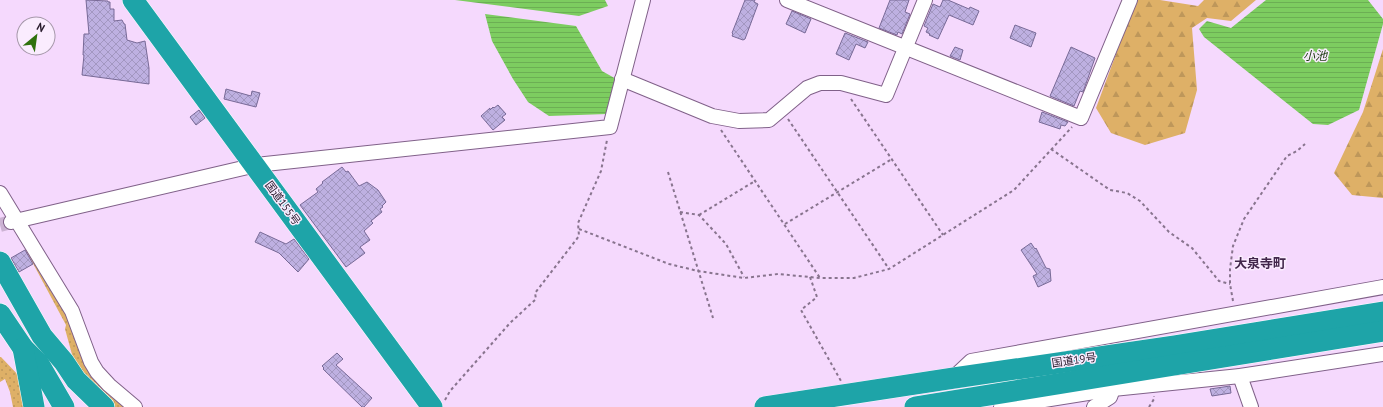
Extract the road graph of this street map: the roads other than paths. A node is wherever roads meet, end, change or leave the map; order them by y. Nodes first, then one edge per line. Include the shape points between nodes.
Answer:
1 (133, 0) edge
2 (643, 0) edge
3 (787, 0) edge
4 (925, 0) edge
5 (1130, 0) edge
6 (906, 48) junction
7 (622, 79) junction
8 (256, 165) junction
9 (0, 193) edge
10 (14, 222) junction
11 (0, 262) edge
12 (1383, 287) edge
13 (1278, 306) junction
14 (1383, 312) edge
15 (0, 314) edge
16 (1383, 331) edge
17 (42, 336) junction
18 (1283, 338) junction
19 (23, 348) junction
20 (1383, 354) edge
21 (1288, 369) junction
22 (1240, 376) junction
23 (954, 378) junction
24 (1113, 389) junction
25 (437, 405) edge
26 (34, 407) edge
27 (64, 407) edge
28 (74, 407) edge
29 (104, 407) edge
30 (135, 407) edge
31 (765, 407) edge
32 (915, 407) edge
33 (1001, 407) edge
34 (1094, 407) edge
35 (1251, 407) edge

1 - 8 highway, 国道155号
2 - 7 street
3 - 6 street
4 - 6 street
5 - 6 street via 1081,118
6 - 7 street via 886,95 841,83 820,83 807,88 769,120 739,121 712,116
7 - 8 street via 610,127
8 - 10 street
8 - 25 highway, 国道155号
9 - 10 street
10 - 30 street via 72,311 97,372
11 - 17 highway
12 - 13 street
13 - 18 street
13 - 23 street via 971,362
14 - 18 highway, 国道19号
15 - 19 highway
16 - 18 highway, 国道19号
17 - 28 highway via 51,368
17 - 29 highway via 76,380
18 - 21 street
18 - 23 highway, 国道19号 via 1175,346
18 - 32 highway, 国道19号
19 - 26 highway
19 - 27 highway via 39,364
20 - 21 street
21 - 22 street
22 - 24 street
22 - 35 street
23 - 31 highway, 国道19号
24 - 33 street
24 - 34 street via 1110,397

